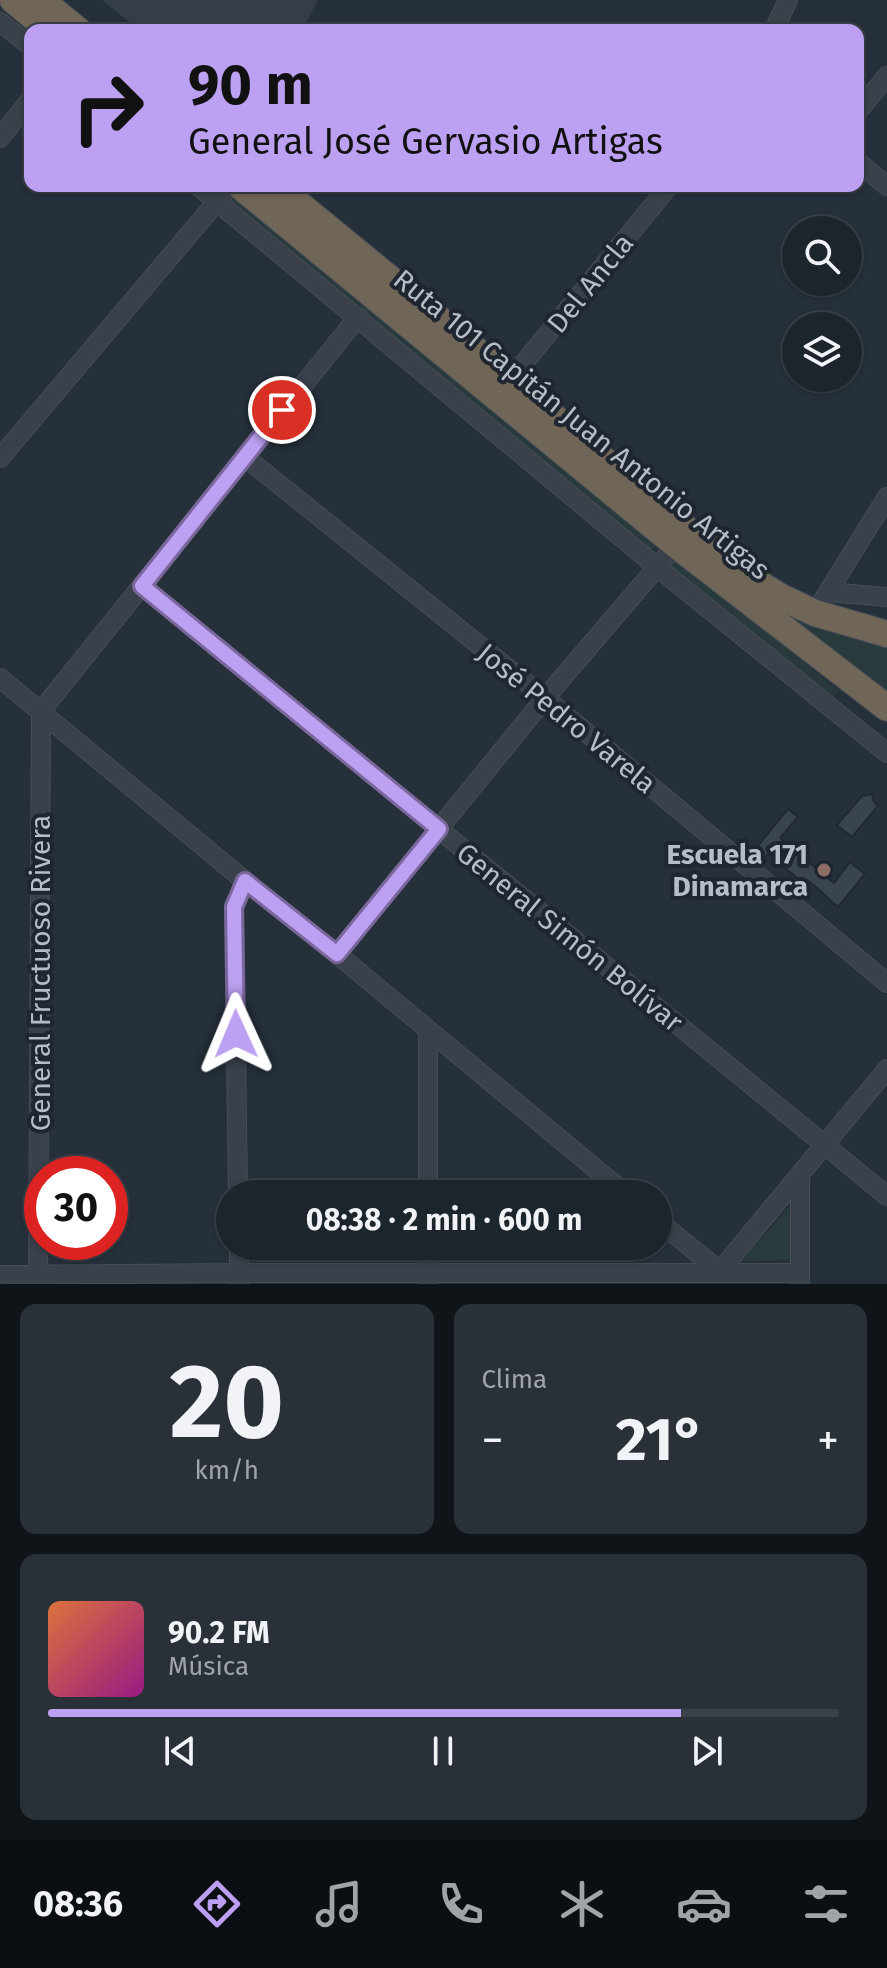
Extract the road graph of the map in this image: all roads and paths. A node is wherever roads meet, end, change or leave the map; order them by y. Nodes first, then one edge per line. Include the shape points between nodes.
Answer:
1 (13, 0) edge
2 (41, 0) edge
3 (788, 0) edge
4 (0, 22) edge
5 (42, 24) edge
6 (71, 24) edge
7 (777, 24) edge
8 (24, 41) edge
9 (887, 76) edge
10 (864, 104) edge
11 (24, 108) edge
12 (0, 138) edge
13 (864, 167) edge
14 (887, 186) edge
15 (205, 192) edge
16 (224, 192) edge
17 (247, 192) edge
18 (284, 192) edge
19 (664, 192) edge
20 (216, 201) junction
21 (358, 317) junction
22 (510, 380) junction
23 (245, 457) junction
24 (0, 458) edge
25 (887, 497) edge
26 (676, 545) junction
27 (657, 567) junction
28 (142, 586) junction
29 (887, 597) edge
30 (822, 602) junction
31 (887, 634) edge
32 (0, 678) edge
33 (545, 698) junction
34 (887, 708) edge
35 (41, 711) junction
36 (887, 753) edge
37 (439, 829) junction
38 (245, 881) junction
39 (337, 954) junction
40 (887, 983) edge
41 (428, 1030) junction
42 (887, 1069) edge
43 (824, 1145) junction
44 (800, 1174) junction
45 (238, 1180) edge
46 (428, 1180) edge
47 (609, 1180) edge
48 (887, 1196) edge
49 (672, 1232) edge
50 (720, 1271) junction
51 (0, 1275) edge
52 (239, 1278) edge
53 (428, 1278) edge
54 (614, 1278) edge
55 (800, 1278) edge
56 (38, 1280) edge

1 - 5 highway
2 - 6 highway
3 - 7 street
4 - 8 street
9 - 10 street
11 - 12 street
13 - 14 street
15 - 20 street
16 - 20 street
17 - 26 highway, Ruta 101 Capitán Juan Antonio Artigas
18 - 22 highway, Ruta 101 Capitán Juan Antonio Artigas
19 - 22 street, Del Ancla
20 - 21 street
20 - 24 street
21 - 23 street
21 - 27 street
22 - 30 highway, Ruta 101 Capitán Juan Antonio Artigas via 744,574 781,597
23 - 28 street
23 - 33 street, José Pedro Varela
25 - 30 street
26 - 27 street
26 - 34 highway, Ruta 101 Capitán Juan Antonio Artigas
27 - 33 street
27 - 36 street
28 - 35 street
28 - 37 street, General Simón Bolívar
29 - 30 street
30 - 31 highway, Ruta 101 Capitán Juan Antonio Artigas
32 - 35 street
33 - 37 street
33 - 40 street, José Pedro Varela
35 - 38 street
35 - 56 street, General Fructuoso Rivera
37 - 39 street
37 - 43 street, General Simón Bolívar
38 - 39 street
38 - 45 street via 234,907
39 - 41 street
41 - 46 street
41 - 47 street
42 - 43 street
43 - 44 street
43 - 48 street, General Simón Bolívar
44 - 50 street
44 - 55 street
49 - 50 street
50 - 54 street
50 - 55 street
51 - 56 street
52 - 53 street
52 - 56 street
53 - 54 street

